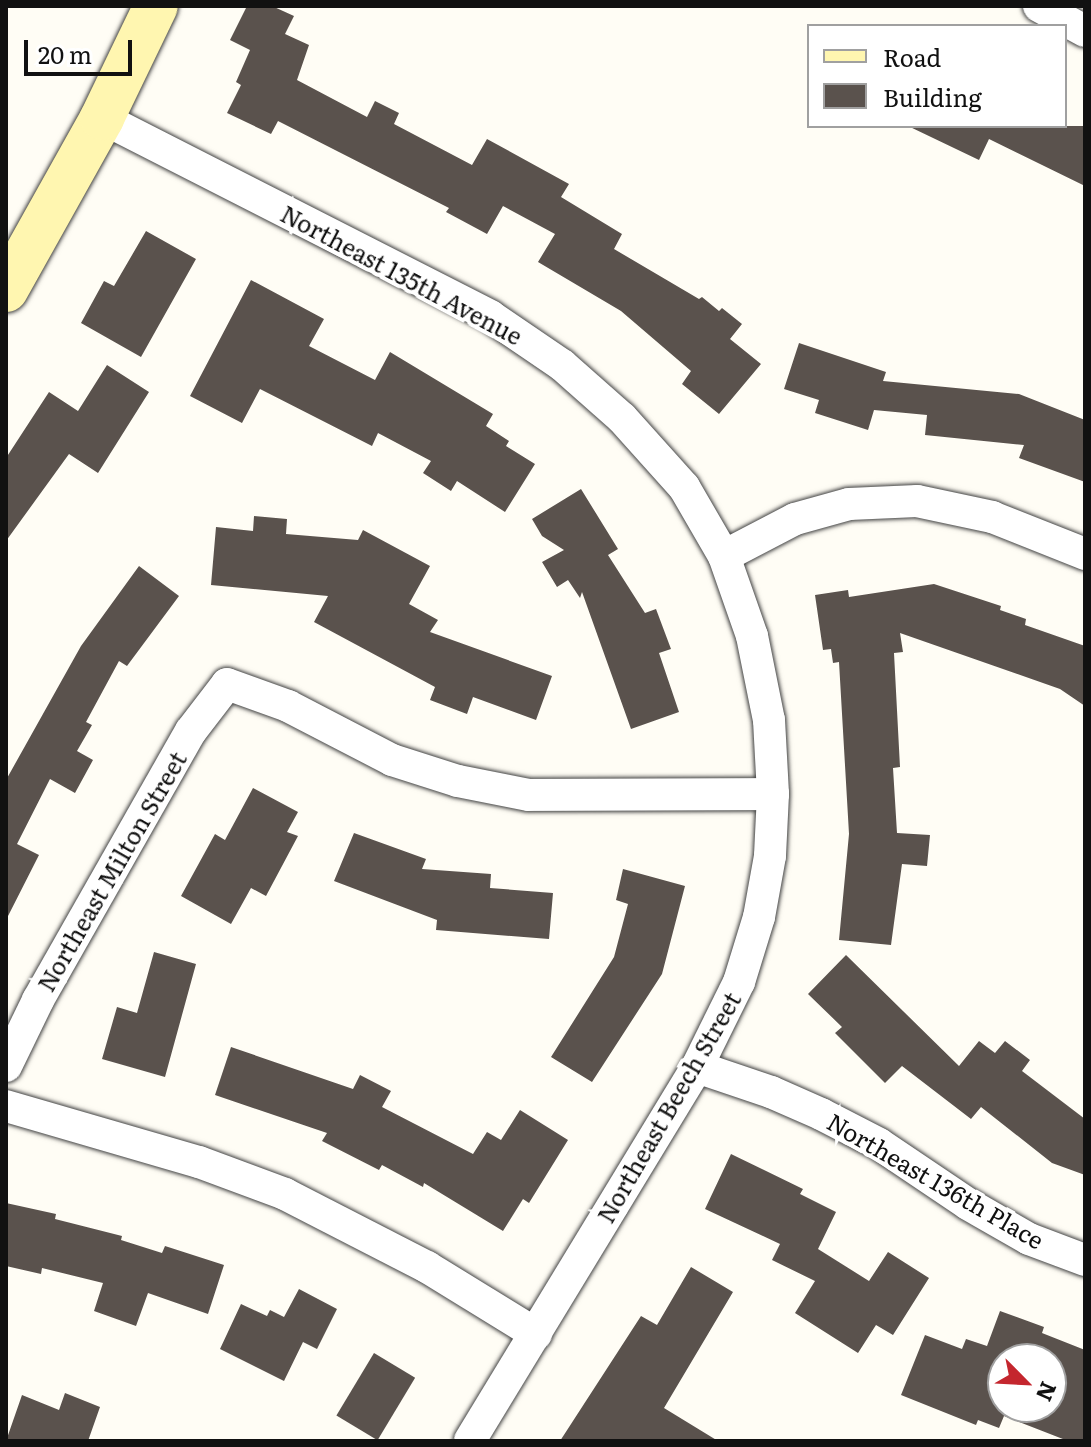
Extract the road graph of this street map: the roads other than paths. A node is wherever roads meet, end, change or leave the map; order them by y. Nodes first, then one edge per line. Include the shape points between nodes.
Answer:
1 (156, 6) edge
2 (1039, 6) edge
3 (1085, 31) edge
4 (102, 118) junction
5 (6, 290) edge
6 (1085, 554) edge
7 (724, 556) junction
8 (773, 794) junction
9 (6, 1066) edge
10 (697, 1067) junction
11 (6, 1106) edge
12 (1085, 1260) edge
13 (536, 1334) junction
14 (470, 1441) edge

1 - 4 street
2 - 3 street
4 - 5 street
4 - 7 street, Northeast 135th Avenue via 490,316 562,365 622,418 684,487
6 - 7 street via 992,517 917,501 849,504 795,519
7 - 8 street, Northeast Beech Street via 752,636 769,720
8 - 9 street, Northeast Milton Street via 529,795 458,781 392,760 288,706 227,684 191,731
8 - 10 street, Northeast Beech Street via 770,856 759,917 739,982
10 - 12 street, Northeast 136th Place via 821,1114 879,1144 1029,1239
10 - 13 street, Northeast Beech Street
11 - 13 street via 199,1162 285,1194 427,1267
13 - 14 street, Northeast Beech Street

